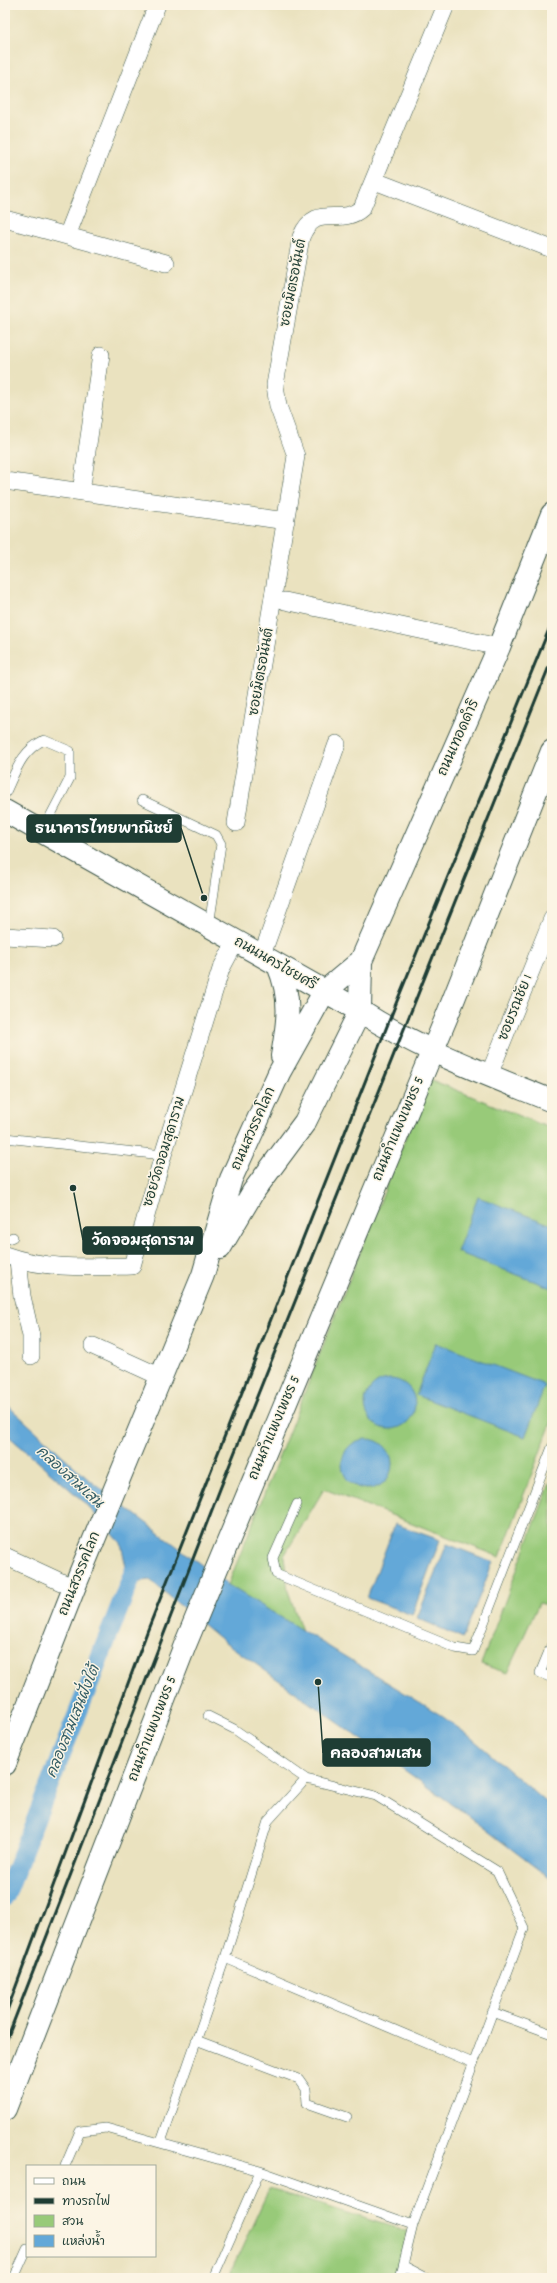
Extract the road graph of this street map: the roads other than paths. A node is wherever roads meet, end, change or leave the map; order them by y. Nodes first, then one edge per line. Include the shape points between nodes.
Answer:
1 (157, 5) edge
2 (446, 5) edge
3 (375, 181) junction
4 (5, 219) edge
5 (67, 236) junction
6 (552, 249) edge
7 (166, 263) dead end
8 (101, 355) dead end
9 (5, 481) edge
10 (81, 492) junction
11 (552, 514) edge
12 (286, 521) junction
13 (285, 601) dead end
14 (499, 647) junction
15 (337, 744) dead end
16 (552, 751) edge
17 (5, 794) edge
18 (142, 800) dead end
19 (5, 811) edge
20 (236, 823) dead end
21 (42, 832) junction
22 (552, 919) edge
23 (209, 926) junction
24 (5, 936) edge
25 (53, 940) dead end
26 (236, 941) junction
27 (270, 960) junction
28 (361, 961) junction
29 (324, 992) junction
30 (360, 1011) junction
31 (432, 1052) junction
32 (279, 1073) junction
33 (489, 1075) junction
34 (552, 1101) edge
35 (5, 1138) edge
36 (163, 1154) junction
37 (12, 1258) edge
38 (203, 1275) junction
39 (93, 1346) dead end
40 (31, 1356) dead end
41 (161, 1377) junction
42 (552, 1447) edge
43 (297, 1504) dead end
44 (5, 1556) edge
45 (77, 1580) junction
46 (552, 1644) edge
47 (552, 1678) edge
48 (208, 1716) dead end
49 (5, 1764) edge
50 (306, 1779) junction
51 (225, 1958) junction
52 (492, 2012) junction
53 (552, 2034) edge
54 (196, 2040) junction
55 (473, 2062) junction
56 (5, 2109) edge
57 (347, 2117) dead end
58 (161, 2142) junction
59 (64, 2165) edge
60 (260, 2171) junction
61 (413, 2225) junction
62 (26, 2251) edge
63 (404, 2266) junction
64 (14, 2278) edge
65 (213, 2278) edge
66 (400, 2278) edge
67 (427, 2278) edge

1 - 5 street
2 - 3 street, ซอยมิตรอนันต์
3 - 6 street
3 - 12 street, ซอยมิตรอนันต์ via 362,208 356,213 311,220 301,237 275,385 278,406 296,456
4 - 5 street
5 - 7 street
8 - 10 street
9 - 10 street
10 - 12 street
11 - 14 street, ถนนเทอดดำริ
12 - 20 street, ซอยมิตรอนันต์
13 - 14 street
14 - 28 street, ถนนเทอดดำริ
15 - 27 street
16 - 31 street, ถนนกำแพงเพชร 5
17 - 21 lane via 25,753 32,746 44,740 70,751 70,778
18 - 23 lane via 216,834 222,844
19 - 21 street, ถนนนครไชยศรี
21 - 23 street, ถนนนครไชยศรี
22 - 33 street, ซอยรณชัย 1
23 - 26 street, ถนนนครไชยศรี
24 - 25 street
26 - 27 street, ถนนนครไชยศรี
26 - 36 street, ซอยวัดจอมสุดาราม via 221,969
27 - 29 street, ถนนนครไชยศรี
27 - 32 street via 286,984 288,1002 288,1024
28 - 29 street, ถนนเทอดดำริ
28 - 30 street, ถนนเทอดดำริ
29 - 30 street, ถนนนครไชยศรี
29 - 32 street, ถนนสวรรคโลก
30 - 31 street, ถนนนครไชยศรี
30 - 38 street, ถนนสวรรคโลก via 305,1122 253,1192
31 - 33 street, ถนนนครไชยศรี
31 - 56 street, ถนนกำแพงเพชร 5 via 185,1645
32 - 38 street, ถนนสวรรคโลก via 231,1179
33 - 34 street, ถนนนครไชยศรี
35 - 36 lane
36 - 37 street, ซอยวัดจอมสุดาราม via 132,1266 74,1268
37 - 40 street via 31,1336
38 - 41 street, ถนนสวรรคโลก
39 - 41 street
41 - 45 street, ถนนสวรรคโลก
42 - 43 lane via 473,1651 455,1648 276,1574 273,1558
44 - 45 street
45 - 49 street, ถนนสวรรคโลก
46 - 47 lane via 540,1673
48 - 50 lane via 234,1729
50 - 51 lane via 268,1821
50 - 52 lane via 376,1796 497,1871 524,1928
51 - 54 lane
51 - 55 lane
52 - 53 lane
52 - 55 lane
54 - 57 lane via 299,2079 306,2089 307,2103
54 - 58 lane
55 - 61 lane
58 - 59 lane via 106,2128 80,2131
58 - 60 lane
60 - 61 lane
60 - 65 lane
61 - 63 lane
62 - 64 lane
63 - 66 lane
63 - 67 lane

